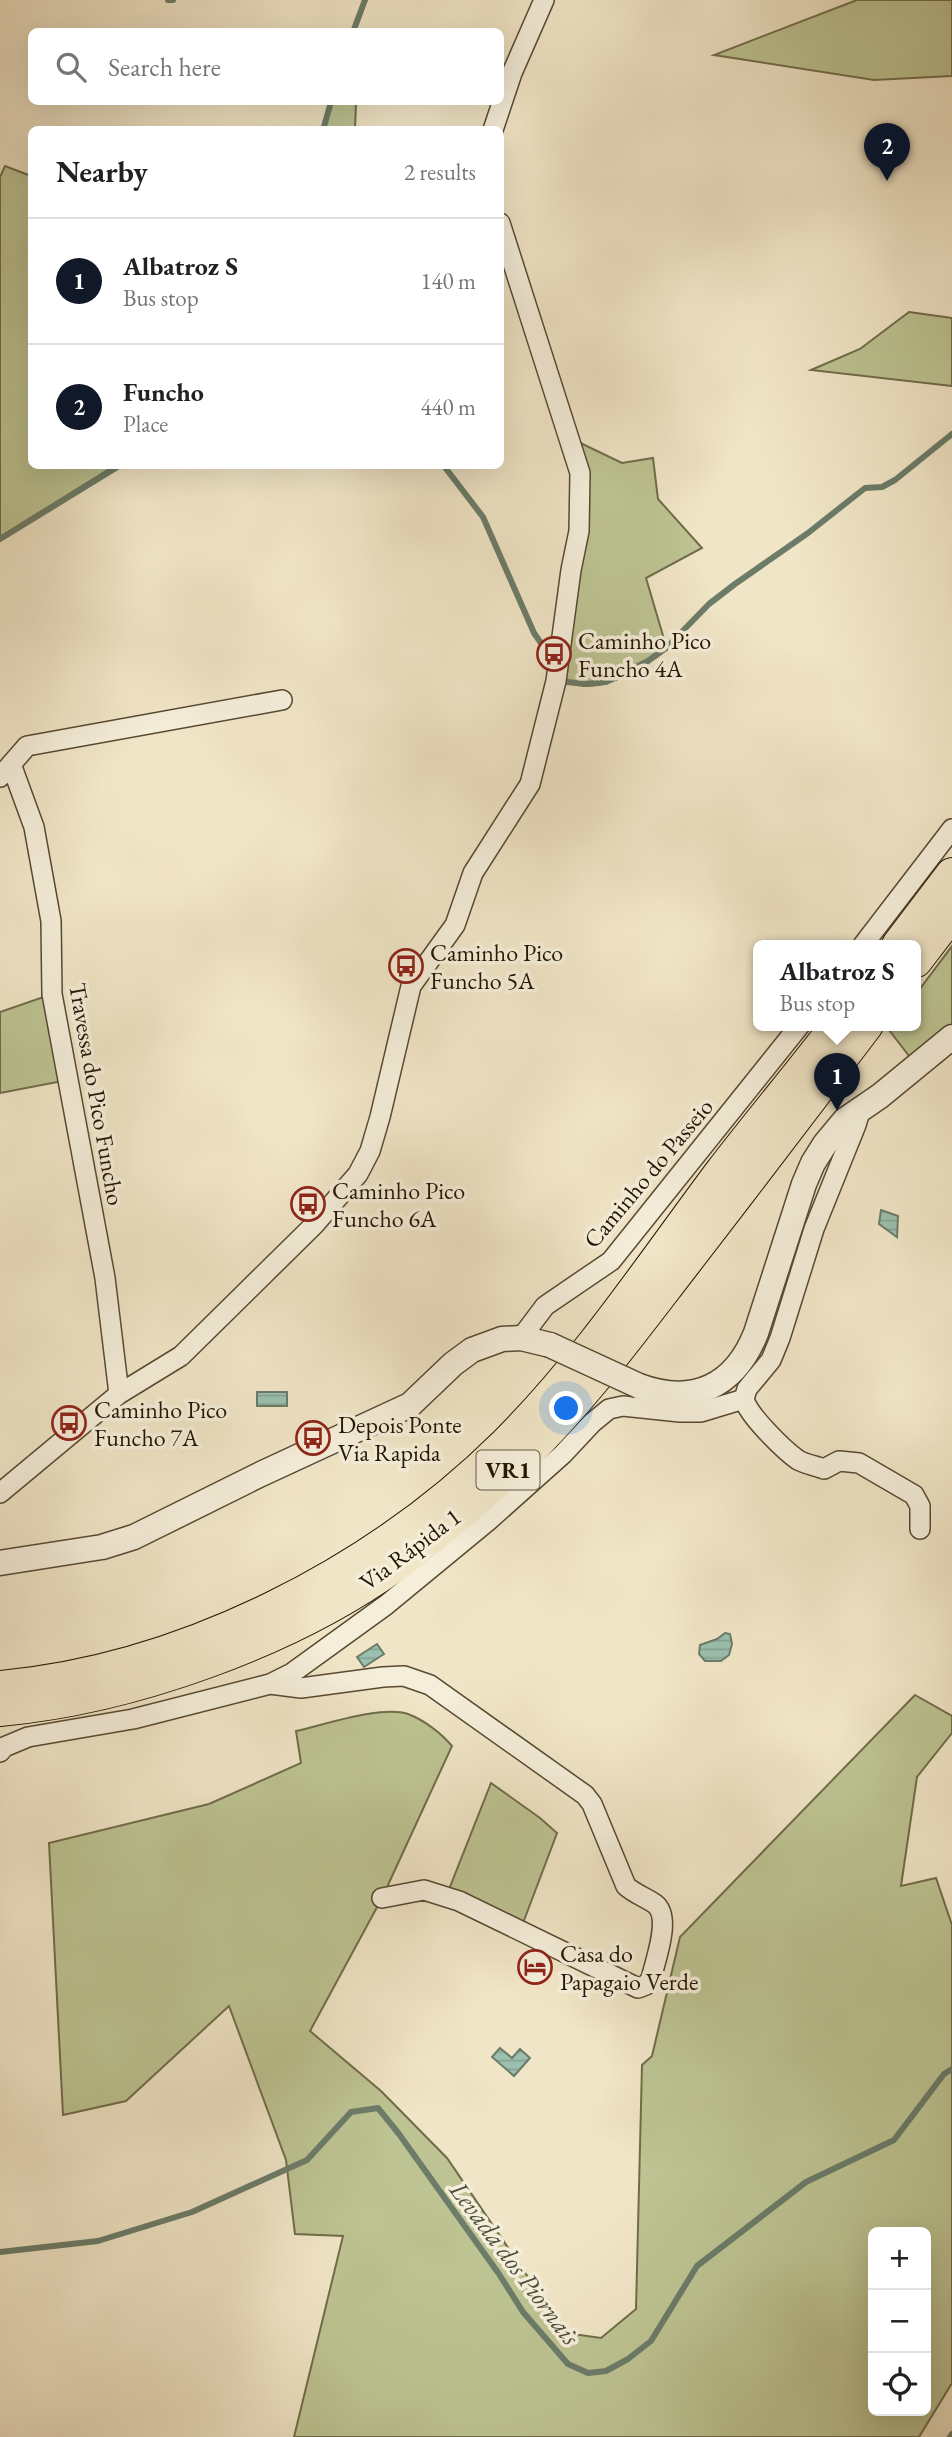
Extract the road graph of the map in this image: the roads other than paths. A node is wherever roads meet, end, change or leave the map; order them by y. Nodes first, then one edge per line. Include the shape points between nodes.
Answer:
1 (542, 4) edge
2 (504, 98) edge
3 (502, 105) edge
4 (495, 126) edge
5 (504, 236) edge
6 (282, 700) dead end
7 (6, 771) edge
8 (952, 829) edge
9 (952, 874) edge
10 (952, 914) edge
11 (867, 940) edge
12 (902, 940) edge
13 (921, 954) edge
14 (795, 1031) edge
15 (832, 1031) edge
16 (862, 1031) edge
17 (952, 1037) edge
18 (861, 1108) junction
19 (521, 1338) junction
20 (119, 1394) junction
21 (744, 1399) junction
22 (0, 1493) edge
23 (920, 1529) dead end
24 (0, 1563) edge
25 (270, 1684) junction
26 (0, 1687) edge
27 (0, 1710) edge
28 (0, 1752) edge
29 (382, 1898) dead end

1 - 2 street
3 - 4 street
5 - 20 street via 580,473 579,531 556,681 530,784 473,873 455,925 411,986 380,1117 358,1174 314,1225 181,1356
6 - 7 street via 27,746
7 - 20 street, Travessa do Pico Funcho via 34,827 51,921 52,994 105,1278
8 - 11 street
9 - 12 highway
10 - 13 highway
14 - 19 street, Caminho do Passeio via 611,1261 545,1306
15 - 26 highway, Via Rápida 1 / VR1 via 553,1391 506,1443 437,1503 321,1582 230,1626 94,1671
16 - 27 highway, Via Rápida 1 / VR1 via 569,1406 524,1456 395,1566 309,1616 194,1665 96,1694
17 - 18 street
18 - 19 street, bridge via 835,1130 813,1163 748,1353 719,1383 689,1394 656,1392 550,1345
18 - 21 street via 814,1229 780,1338
19 - 24 street via 502,1339 472,1350 410,1405 134,1537 102,1547
20 - 22 street
21 - 23 street via 761,1424 799,1460 824,1469 839,1461 859,1463 914,1495 920,1506
21 - 25 street via 701,1412 609,1409 498,1512 386,1605
25 - 28 street via 133,1720 28,1737
25 - 29 street via 301,1688 404,1676 430,1685 585,1794 626,1886 657,1905 663,1924 651,1979 638,1988 459,1902 424,1890

